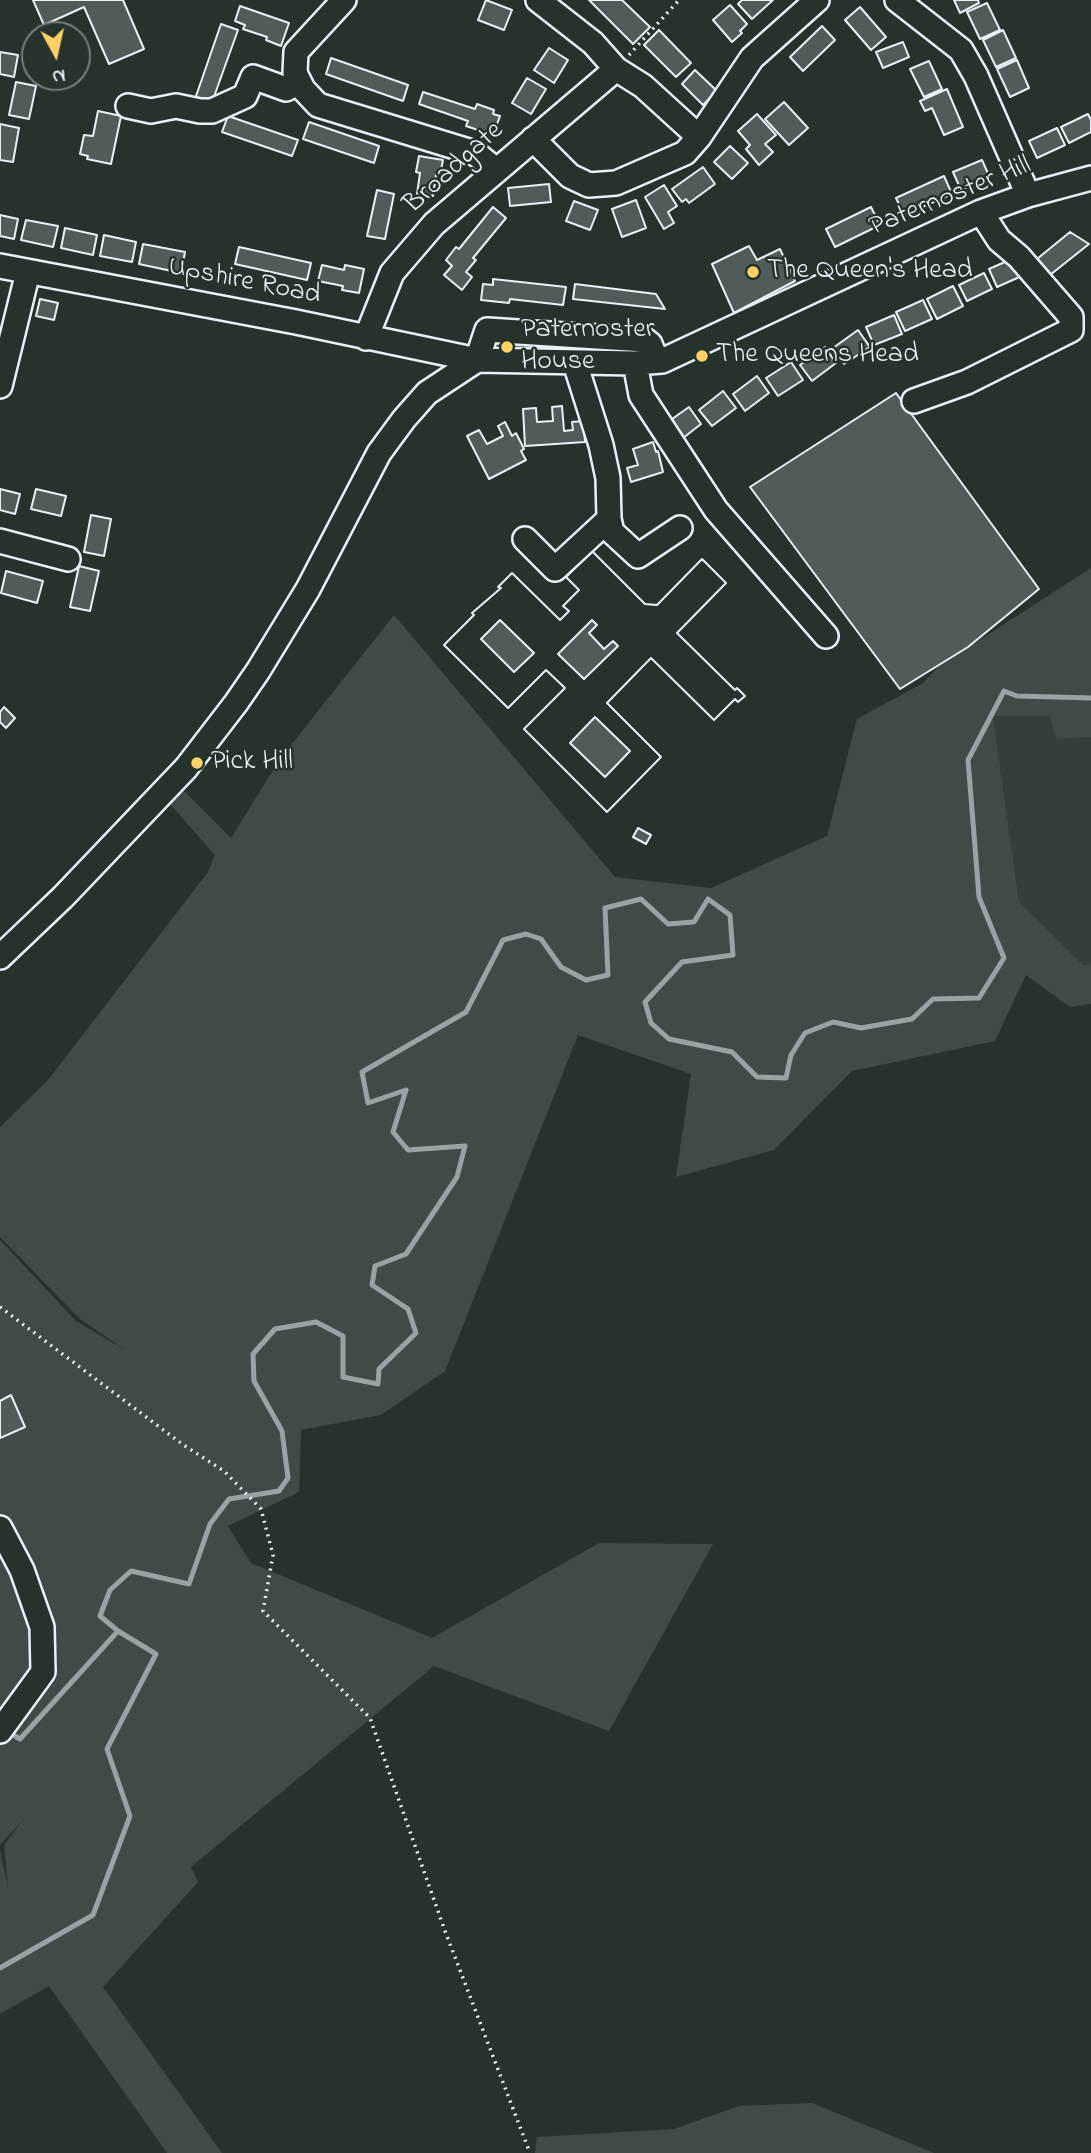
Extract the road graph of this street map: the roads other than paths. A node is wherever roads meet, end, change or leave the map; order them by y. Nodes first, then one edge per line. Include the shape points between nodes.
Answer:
1 (344, 0) edge
2 (538, 0) edge
3 (817, 0) edge
4 (897, 0) edge
5 (617, 69) junction
6 (299, 82) junction
7 (128, 106) dead end
8 (699, 137) junction
9 (534, 139) junction
10 (496, 170) junction
11 (1091, 178) edge
12 (1028, 195) junction
13 (981, 212) junction
14 (0, 266) edge
15 (28, 272) junction
16 (366, 338) junction
17 (477, 360) junction
18 (646, 362) junction
19 (575, 363) junction
20 (0, 386) edge
21 (914, 401) dead end
22 (609, 519) junction
23 (680, 528) dead end
24 (525, 540) dead end
25 (0, 541) edge
26 (68, 559) dead end
27 (826, 636) dead end
28 (0, 957) edge
29 (0, 1528) edge
30 (0, 1731) edge

1 - 6 street via 296,52
2 - 5 street via 593,43
3 - 8 street via 752,58
4 - 12 street via 961,50
5 - 8 street via 643,86
5 - 9 street, Broadgate
6 - 7 street via 286,89 253,77 245,96 212,111 176,106 151,111
6 - 10 street via 318,105 475,153
8 - 9 street via 685,153 605,185 589,185 570,176
9 - 10 street, Broadgate
10 - 16 street, Broadgate via 434,225 392,273
11 - 12 street, Paternoster Hill
12 - 13 street, Paternoster Hill
13 - 18 street, Paternoster Hill
13 - 21 street via 999,240 1071,317 1071,330 967,382
14 - 15 street, Upshire Road
15 - 16 street, Upshire Road
15 - 20 street
16 - 17 street, Upshire Road
17 - 18 street via 487,330 645,340 650,344
17 - 19 street, Paternoster Hill
17 - 28 street via 427,393 379,453 308,589 258,671 186,768
18 - 19 street, Paternoster Hill
18 - 27 street via 640,395 716,510
19 - 22 street via 601,445
22 - 23 street via 612,532 638,556
22 - 24 street via 555,569
25 - 26 street
29 - 30 street via 22,1570 42,1627 43,1672

